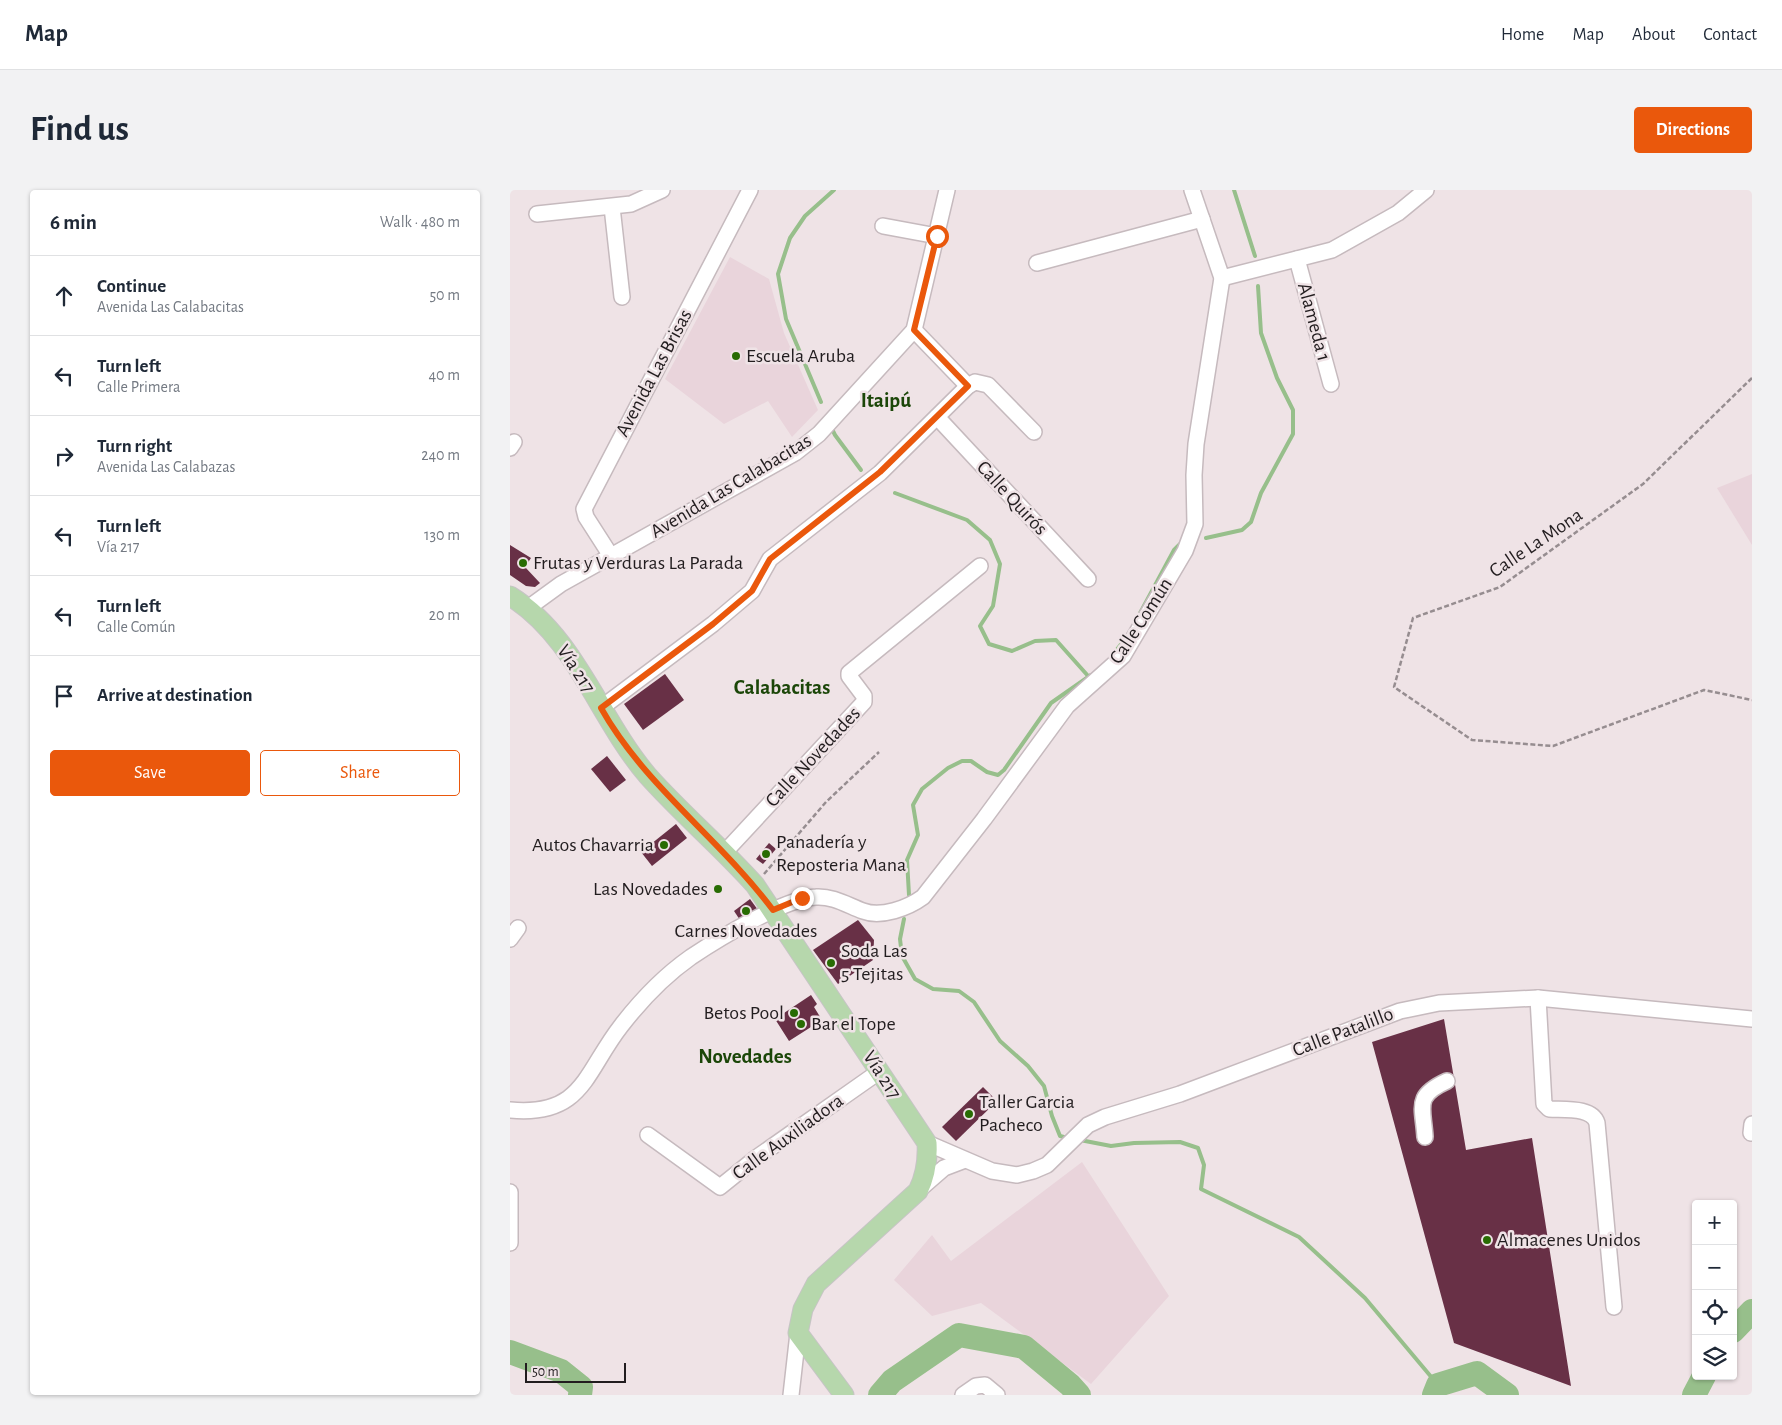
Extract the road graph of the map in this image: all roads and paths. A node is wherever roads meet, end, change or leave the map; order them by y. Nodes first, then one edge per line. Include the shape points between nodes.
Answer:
1 (662, 190) edge
2 (947, 190) edge
3 (1192, 190) edge
4 (1426, 190) edge
5 (747, 192) edge
6 (612, 207) junction
7 (537, 214) dead end
8 (1202, 219) junction
9 (883, 226) dead end
10 (937, 236) junction
11 (1297, 259) junction
12 (1037, 263) dead end
13 (1222, 278) junction
14 (622, 297) dead end
15 (914, 330) junction
16 (1752, 378) edge
17 (1331, 384) dead end
18 (968, 386) junction
19 (937, 417) junction
20 (1034, 432) dead end
21 (611, 556) junction
22 (980, 566) dead end
23 (1088, 579) dead end
24 (510, 596) edge
25 (528, 608) junction
26 (1752, 700) edge
27 (601, 708) junction
28 (879, 752) dead end
29 (725, 852) junction
30 (755, 885) junction
31 (773, 910) junction
32 (1538, 998) junction
33 (1752, 1019) edge
34 (880, 1071) junction
35 (1447, 1082) dead end
36 (510, 1110) edge
37 (1752, 1124) edge
38 (1751, 1133) edge
39 (648, 1135) dead end
40 (1425, 1137) dead end
41 (927, 1143) junction
42 (965, 1160) junction
43 (918, 1191) junction
44 (510, 1192) edge
45 (510, 1243) edge
46 (1614, 1307) dead end
47 (798, 1333) junction
48 (791, 1395) edge
49 (844, 1395) edge
50 (963, 1395) edge
51 (997, 1395) edge

1 - 6 street via 631,204
2 - 10 street, Avenida Las Calabacitas
3 - 8 street, Calle Común
4 - 11 street via 1398,213 1332,250
5 - 21 street, Avenida Las Brisas via 584,509
6 - 7 street
6 - 14 street
8 - 12 street
8 - 13 street, Calle Común
9 - 10 street
10 - 15 street, Avenida Las Calabacitas
11 - 13 street
11 - 17 street, Alameda 1
13 - 31 street, Calle Común via 1196,444 1195,524 1185,551 1123,656 1067,706 984,819 914,904 876,914 818,896 802,898
15 - 18 street
15 - 21 street, Avenida Las Calabacitas via 819,434 795,453
16 - 26 path, Calle La Mona via 1643,484 1500,587 1413,618 1394,687 1472,740 1553,746 1704,690
18 - 19 street
18 - 20 street via 975,382 988,385
19 - 23 street, Calle Quirós
19 - 27 street via 880,472 770,559 752,591
21 - 25 street, Avenida Las Calabacitas via 561,584
22 - 29 street, Calle Novedades via 849,673 864,696 864,702
24 - 25 main road, Vía 217
25 - 27 main road, Vía 217 via 556,637
27 - 29 main road, Vía 217 via 617,736 649,776
28 - 30 path via 826,802
29 - 30 main road, Vía 217
30 - 31 main road, Vía 217
31 - 34 main road, Vía 217
31 - 36 street, Calle Común via 692,957 659,981 620,1026 584,1085 568,1099 542,1111
32 - 33 street, Calle Patalillo
32 - 42 street, Calle Patalillo via 1439,1003 1400,1011 1088,1125 1047,1165 1017,1175 992,1171
32 - 46 street via 1544,1104 1549,1109 1590,1113 1597,1123
34 - 39 street, Calle Auxiliadora via 720,1187
34 - 41 main road, Vía 217
35 - 40 street via 1426,1094 1423,1100
37 - 38 street
41 - 42 street, Calle Patalillo
41 - 43 main road via 925,1177
42 - 43 street via 934,1174
43 - 47 main road via 816,1284 803,1309
44 - 45 street
47 - 48 street
47 - 49 main road
50 - 51 street via 976,1386 984,1385

